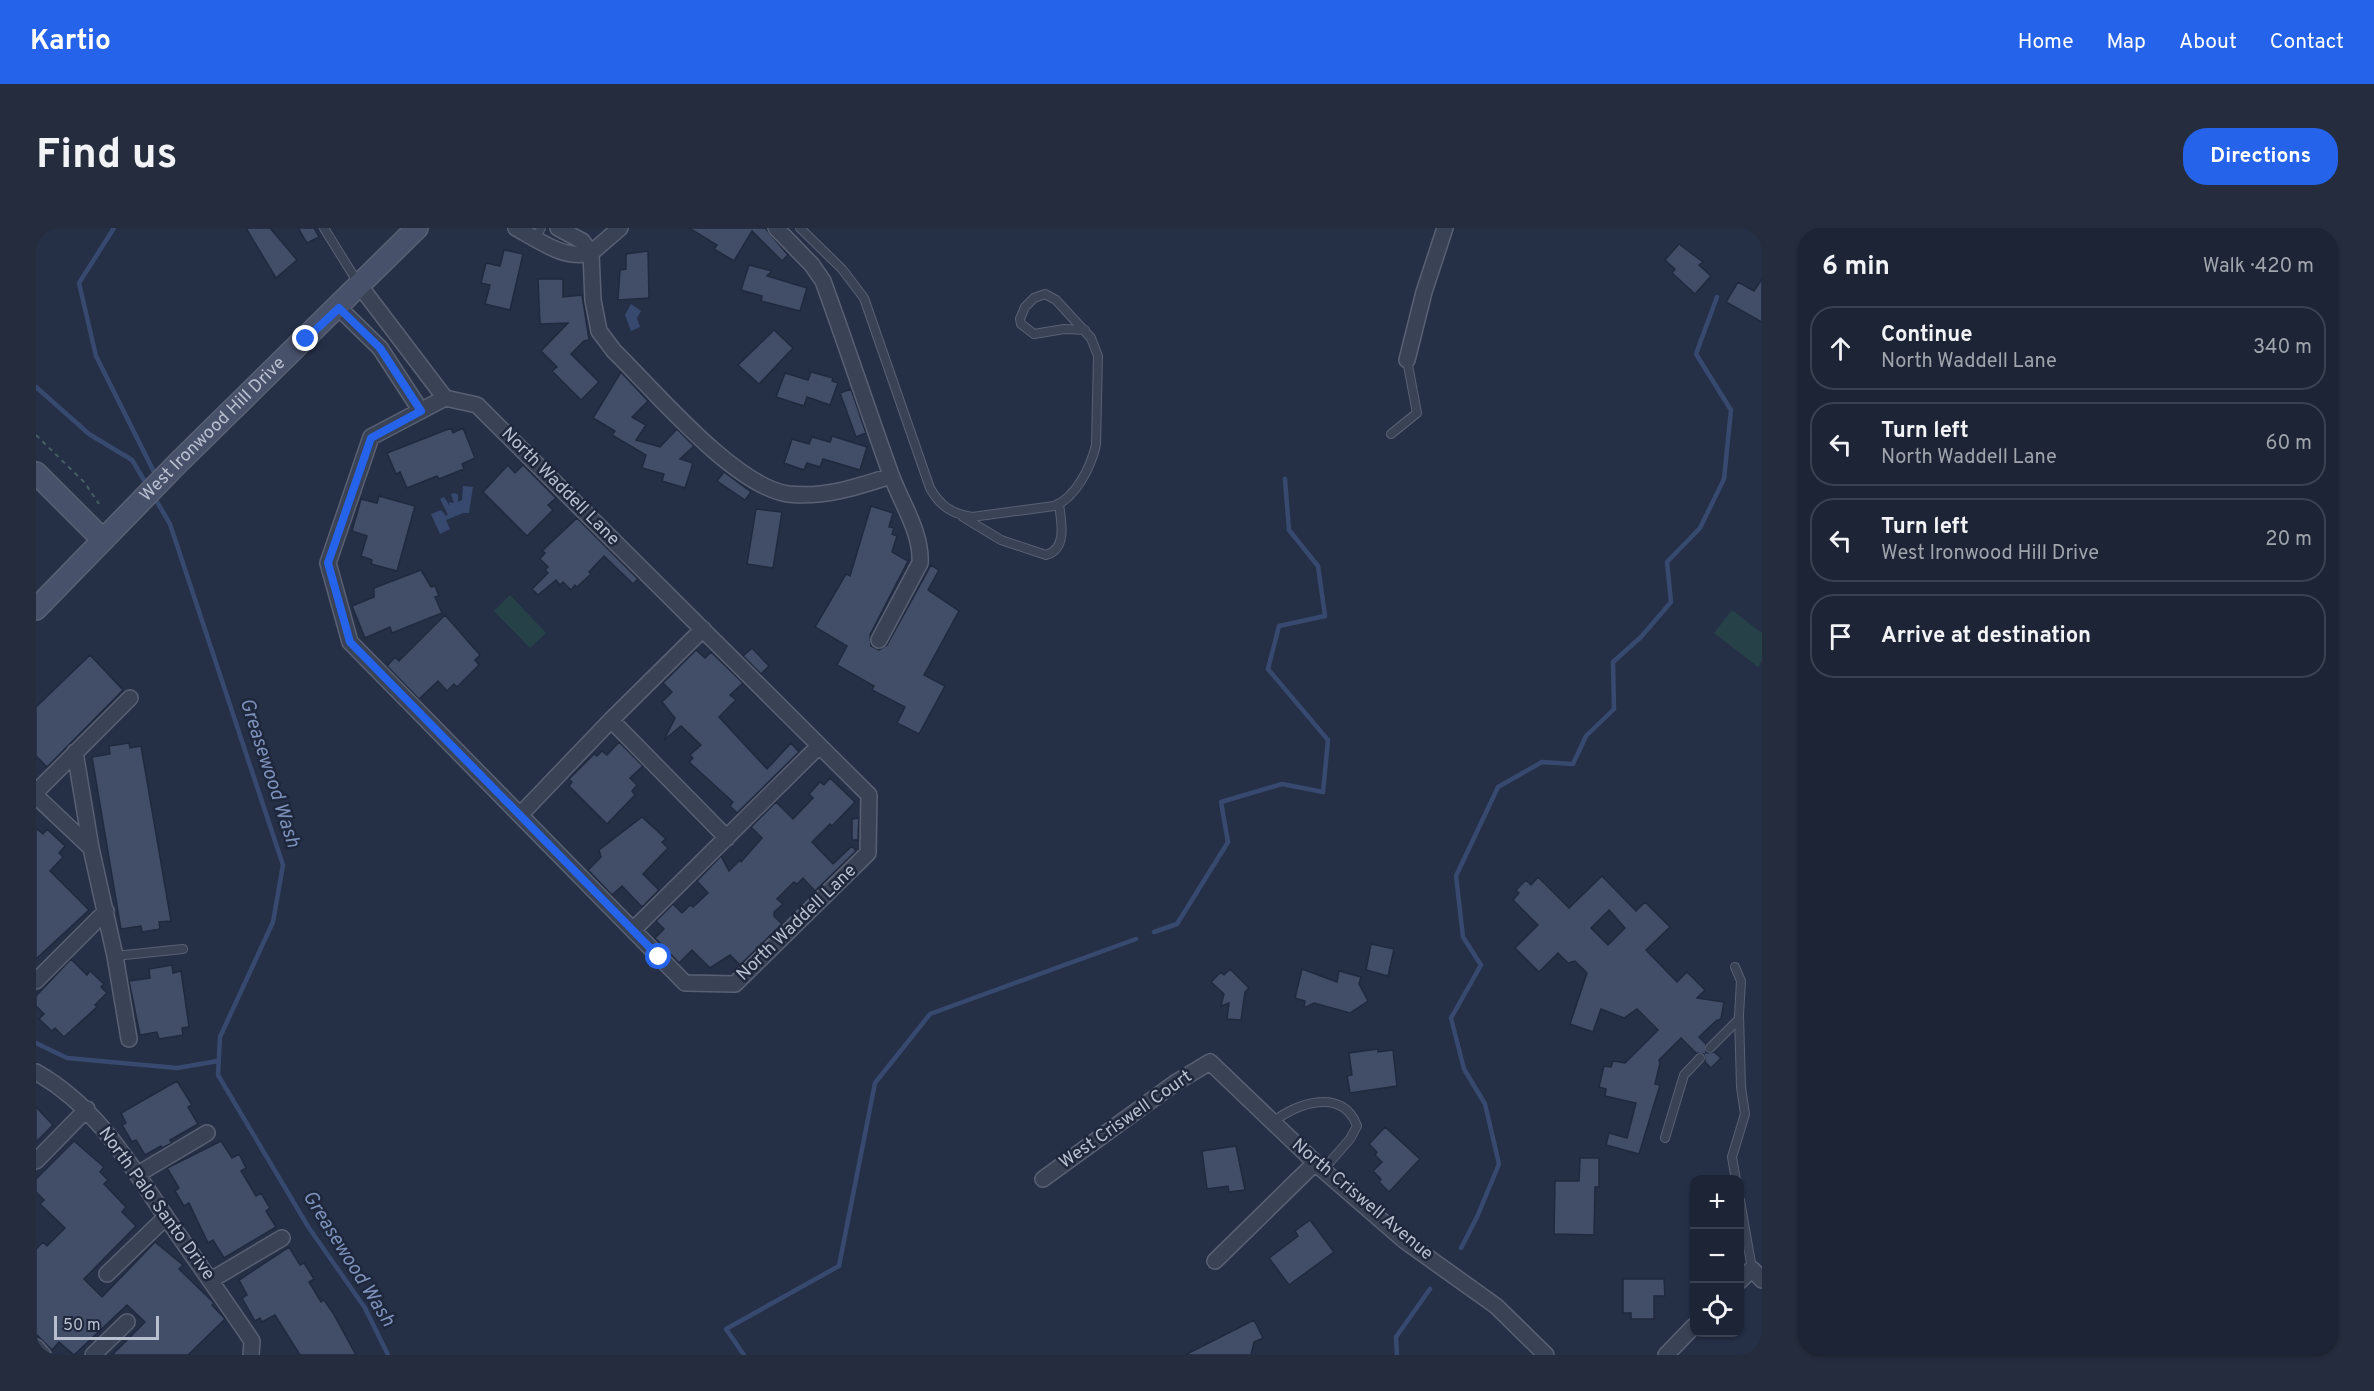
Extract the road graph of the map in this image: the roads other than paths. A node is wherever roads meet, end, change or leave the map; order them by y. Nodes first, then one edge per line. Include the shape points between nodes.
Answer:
1 (324, 228) edge
2 (417, 228) edge
3 (516, 228) edge
4 (558, 228) edge
5 (620, 228) edge
6 (776, 228) edge
7 (800, 228) edge
8 (1445, 228) edge
9 (538, 233) edge
10 (592, 260) junction
11 (360, 286) junction
12 (339, 308) junction
13 (1085, 330) junction
14 (1407, 360) joint
15 (445, 398) junction
16 (421, 411) junction
17 (1391, 434) dead end
18 (36, 473) edge
19 (891, 476) junction
20 (1059, 504) junction
21 (962, 516) junction
22 (103, 540) junction
23 (36, 609) edge
24 (703, 629) junction
25 (879, 640) dead end
26 (130, 698) dead end
27 (611, 720) junction
28 (819, 746) junction
29 (75, 752) junction
30 (36, 794) edge
31 (520, 815) junction
32 (727, 838) junction
33 (91, 848) junction
34 (106, 911) junction
35 (633, 930) junction
36 (183, 950) dead end
37 (115, 956) junction
38 (1736, 967) dead end
39 (36, 981) edge
40 (1739, 1019) junction
41 (129, 1040) dead end
42 (1710, 1048) dead end
43 (1700, 1058) dead end
44 (1210, 1062) joint
45 (36, 1072) edge
46 (87, 1109) junction
47 (1272, 1122) junction
48 (207, 1133) dead end
49 (1665, 1138) dead end
50 (36, 1161) edge
51 (1319, 1167) junction
52 (138, 1174) junction
53 (1735, 1175) edge
54 (1043, 1179) dead end
55 (166, 1217) junction
56 (1744, 1217) edge
57 (282, 1238) dead end
58 (1215, 1261) dead end
59 (107, 1274) dead end
60 (1757, 1274) edge
61 (211, 1280) junction
62 (127, 1322) dead end
63 (1690, 1331) edge
64 (36, 1347) edge
65 (44, 1355) edge
66 (93, 1355) edge
67 (251, 1355) edge
68 (1546, 1355) edge
69 (1666, 1355) edge

1 - 11 lane
2 - 11 street, West Ironwood Hill Drive
3 - 9 street
4 - 10 street via 582,241
5 - 10 street
6 - 19 street via 823,280
7 - 21 lane via 842,269 864,298 930,488 942,504
8 - 14 street
9 - 10 street via 577,257
10 - 19 street via 599,331 614,351 728,464 762,485 787,494 821,495
11 - 12 street, West Ironwood Hill Drive
11 - 15 street
12 - 16 street via 380,348
12 - 22 street, West Ironwood Hill Drive
13 - 13 lane via 1045,294 1029,302 1020,319 1034,334
13 - 20 lane via 1098,356 1096,445 1088,469
14 - 17 lane via 1417,413
15 - 16 street, North Waddell Lane
15 - 24 street, North Waddell Lane via 477,405
16 - 31 street, North Waddell Lane via 371,438 328,563 350,642
18 - 22 street
19 - 25 street via 921,555
20 - 21 lane
20 - 21 lane via 1060,539 1057,549 1046,555 1001,540
22 - 23 street, West Ironwood Hill Drive
24 - 27 street
24 - 28 street, North Waddell Lane
26 - 29 street
27 - 31 street
27 - 32 street
28 - 32 street
28 - 35 street, North Waddell Lane via 869,795 868,853 735,984 685,983
29 - 30 street
29 - 33 street
30 - 33 street
31 - 35 street, North Waddell Lane
32 - 35 street
33 - 34 street
34 - 37 street
34 - 39 street
36 - 37 lane
37 - 41 street
38 - 40 lane via 1741,981
40 - 42 lane
40 - 53 lane via 1745,1114 1732,1157
43 - 49 lane via 1684,1075
44 - 47 street, North Criswell Avenue
44 - 54 street, West Criswell Court
45 - 46 street, North Palo Santo Drive via 63,1087
46 - 50 street
46 - 52 street, North Palo Santo Drive
47 - 51 street, North Criswell Avenue
47 - 51 lane via 1287,1110 1319,1101 1345,1108 1354,1116 1357,1126 1350,1139
48 - 52 street
51 - 58 street
51 - 68 street, North Criswell Avenue via 1405,1241 1496,1306
52 - 55 street, North Palo Santo Drive
55 - 59 street
55 - 61 street, North Palo Santo Drive
56 - 60 lane
57 - 61 street
61 - 67 street, North Palo Santo Drive via 252,1341
62 - 66 street
63 - 69 street
64 - 65 street

